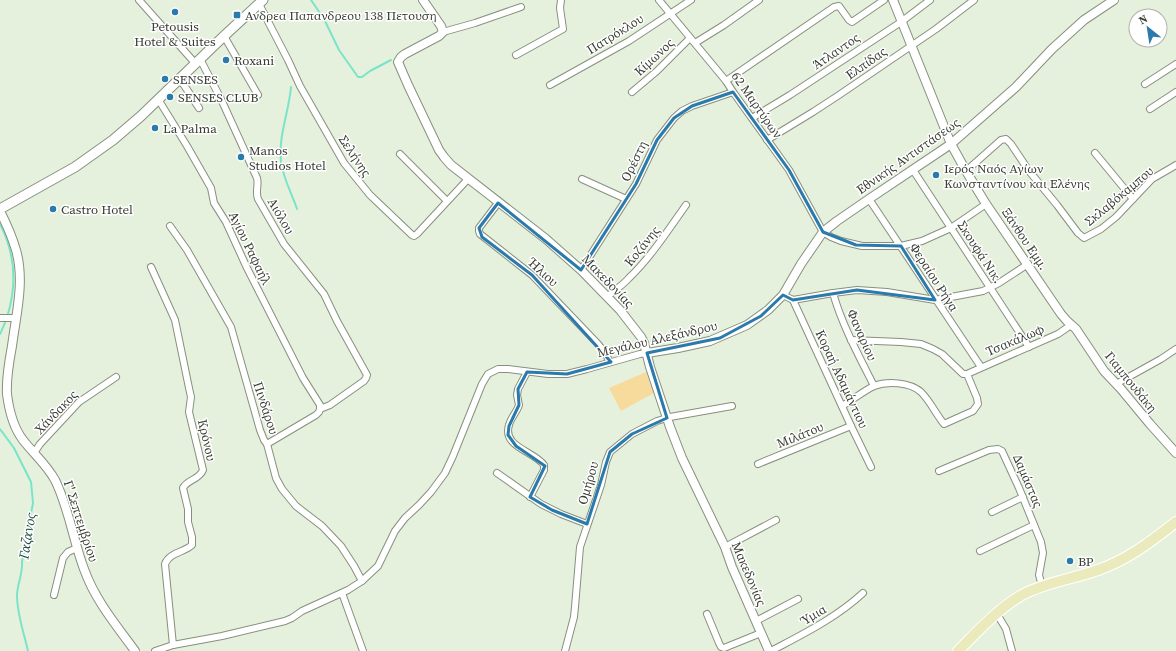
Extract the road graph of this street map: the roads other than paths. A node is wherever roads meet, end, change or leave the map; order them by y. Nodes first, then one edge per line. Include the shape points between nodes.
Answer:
1 (138, 0) edge
2 (423, 0) edge
3 (560, 0) edge
4 (659, 0) edge
5 (691, 0) edge
6 (760, 0) edge
7 (884, 0) edge
8 (893, 0) edge
9 (930, 0) edge
10 (974, 0) edge
11 (1114, 0) edge
12 (261, 2) edge
13 (521, 7) dead end
14 (669, 14) junction
15 (901, 22) junction
16 (443, 32) junction
17 (224, 36) junction
18 (690, 38) junction
19 (695, 43) junction
20 (911, 46) junction
21 (516, 55) dead end
22 (198, 61) junction
23 (1176, 64) edge
24 (180, 78) junction
25 (726, 81) junction
26 (1145, 84) dead end
27 (550, 85) dead end
28 (632, 92) dead end
29 (733, 92) junction
30 (1176, 92) edge
31 (258, 95) dead end
32 (158, 99) junction
33 (199, 108) dead end
34 (1150, 109) dead end
35 (752, 118) junction
36 (767, 140) junction
37 (951, 144) junction
38 (1095, 153) dead end
39 (400, 154) dead end
40 (1176, 165) edge
41 (913, 170) junction
42 (966, 171) junction
43 (468, 179) junction
44 (582, 179) dead end
45 (626, 199) junction
46 (869, 199) junction
47 (1133, 199) junction
48 (447, 201) junction
49 (498, 202) junction
50 (986, 204) junction
51 (686, 205) dead end
52 (0, 210) edge
53 (170, 226) dead end
54 (951, 228) junction
55 (823, 232) junction
56 (901, 246) junction
57 (1028, 264) junction
58 (151, 267) dead end
59 (581, 270) junction
60 (990, 288) junction
61 (833, 293) junction
62 (783, 295) junction
63 (608, 296) junction
64 (793, 300) junction
65 (935, 300) junction
66 (0, 318) edge
67 (12, 319) junction
68 (1071, 325) junction
69 (851, 340) junction
70 (1029, 347) junction
71 (1176, 349) edge
72 (647, 353) junction
73 (610, 362) junction
74 (981, 367) junction
75 (527, 372) junction
76 (967, 374) junction
77 (116, 377) dead end
78 (1116, 384) junction
79 (874, 386) junction
80 (732, 406) dead end
81 (842, 406) junction
82 (320, 408) junction
83 (667, 418) junction
84 (851, 426) junction
85 (267, 444) junction
86 (34, 453) junction
87 (1176, 453) edge
88 (758, 464) dead end
89 (871, 467) dead end
90 (939, 471) dead end
91 (497, 473) dead end
92 (530, 497) junction
93 (1023, 497) junction
94 (992, 512) dead end
95 (776, 520) dead end
96 (1176, 522) edge
97 (587, 524) junction
98 (1034, 525) junction
99 (725, 547) junction
100 (77, 548) junction
101 (980, 551) dead end
102 (362, 581) junction
103 (1042, 586) junction
104 (863, 593) dead end
105 (342, 594) junction
106 (54, 595) dead end
107 (798, 599) dead end
108 (707, 614) dead end
109 (997, 614) junction
110 (756, 621) junction
111 (760, 632) junction
112 (173, 645) junction
113 (135, 651) edge
114 (155, 651) edge
115 (363, 651) edge
116 (565, 651) edge
117 (770, 651) edge
118 (958, 651) edge
119 (1012, 651) edge

1 - 22 street, Αιόλου
2 - 16 street
3 - 21 street via 563,29
4 - 14 street, 62 Μαρτύρων
5 - 14 street, Πατρόκλου
6 - 19 street
7 - 25 street via 852,22 839,6 834,7
8 - 15 street, Ξάνθου Εμμ.
9 - 15 street, Άτλαντος
10 - 20 street, Ελπίδας
11 - 37 street, Εθνικής Αντιστάσεως via 1084,20 1011,92
12 - 17 main road
12 - 48 street, Σελήνης via 300,86 323,127 344,163 370,195 414,236
13 - 16 street
14 - 18 street, 62 Μαρτύρων
14 - 27 street, Πατρόκλου via 628,41
15 - 20 street, Ξάνθου Εμμ.
15 - 35 street, Άτλαντος
16 - 43 street, Μακεδονίας via 401,57 398,62 444,157
17 - 22 main road
17 - 31 street
18 - 19 street, 62 Μαρτύρων
18 - 28 street, Κίμωνος
19 - 25 street, 62 Μαρτύρων
20 - 36 street, Ελπίδας
20 - 37 street, Ξάνθου Εμμ.
22 - 24 main road
22 - 82 street, Αιόλου via 221,99 257,178 258,199 284,244 324,294 367,375 364,381 330,405
23 - 26 street
24 - 32 main road
24 - 33 street
25 - 29 street, 62 Μαρτύρων
29 - 35 street, 62 Μαρτύρων
29 - 45 street, Ορέστη via 692,106 674,118 657,140 641,176
30 - 34 street
32 - 52 main road via 92,156
32 - 82 street, Αγίου Ραφαήλ via 211,188 214,203
35 - 36 street, 62 Μαρτύρων
36 - 55 street, 62 Μαρτύρων via 789,170
37 - 41 street, Εθνικής Αντιστάσεως
37 - 42 street, Ξάνθου Εμμ.
38 - 47 street
39 - 48 street
40 - 47 street, Σκλαβόκαμπου via 1152,179
41 - 46 street, Εθνικής Αντιστάσεως
41 - 54 street, Σκουφά Νικ.
42 - 47 street, Σκλαβόκαμπου via 1001,140 1006,139 1084,238 1101,229
42 - 50 street, Ξάνθου Εμμ.
43 - 48 street, Σελήνης
43 - 49 street, Μακεδονίας
44 - 45 street
45 - 59 street, Ορέστη
46 - 55 street, Εθνικής Αντιστάσεως
46 - 56 street, Φεραίου Ρήγα
49 - 59 street, Μακεδονίας
49 - 73 street, Ήλιου via 479,228 480,234 532,275 598,344
50 - 54 street
50 - 57 street, Ξάνθου Εμμ.
51 - 63 street, Κοζάνης via 641,266
52 - 67 street, Γ' Σεπτεμβρίου via 13,240 18,261 20,288
53 - 85 street, Πινδάρου via 187,250 231,327 260,430
54 - 56 street via 922,241
54 - 60 street, Σκουφά Νικ.
55 - 56 street via 840,241 856,245
55 - 62 street, Εθνικής Αντιστάσεως
56 - 65 street, Φεραίου Ρήγα
57 - 60 street
57 - 68 street, Ξάνθου Εμμ.
58 - 112 street, Κρόνου via 175,320 191,397 189,412 203,468 201,475 185,484 183,488 192,545 169,557 165,564
59 - 63 street, Μακεδονίας
60 - 65 street
60 - 70 street, Σκουφά Νικ.
61 - 64 street
61 - 65 street via 857,290 887,292
61 - 69 street, Φαναρίου
62 - 64 street
62 - 72 street, Μεγάλου Αλεξάνδρου via 761,316 720,338 693,346
63 - 72 street, Μακεδονίας via 635,328 643,340
64 - 81 street, Κοραή Αδαμάντιου
65 - 74 street, Φεραίου Ρήγα
66 - 67 street
67 - 86 street, Γ' Σεπτεμβρίου via 8,402 17,431
68 - 70 street, Τσακάλωφ
68 - 78 street, Γιαμπουδάκη
69 - 76 street via 918,343 942,354 963,374
69 - 79 street, Φαναρίου
70 - 74 street, Τσακάλωφ
71 - 78 street
72 - 73 street, Μεγάλου Αλεξάνδρου
72 - 83 street, Μακεδονίας
73 - 75 street, Μεγάλου Αλεξάνδρου via 567,374
74 - 76 street, Τσακάλωφ
75 - 92 street via 518,388 519,405 510,420 508,435 512,442 544,465 544,470
75 - 102 street, Μεγάλου Αλεξάνδρου via 501,368 488,374 445,473 425,499 402,521 378,566
76 - 79 street via 978,404 972,410 944,424 915,387 903,383
77 - 86 street, Χάνδακος via 79,402
78 - 87 street, Γιαμπουδάκη
79 - 81 street
80 - 83 street, Ομήρου
81 - 84 street, Κοραή Αδαμάντιου
82 - 85 street via 316,415
83 - 97 street, Ομήρου via 632,434 610,452
83 - 99 street, Μακεδονίας via 686,466
84 - 88 street, Μιλάτου
84 - 89 street, Κοραή Αδαμάντιου
85 - 102 street, Πινδάρου via 274,472 282,489 296,506 322,526 341,546
86 - 100 street, Γ' Σεπτεμβρίου via 52,474 59,488
90 - 93 street, Δαμάστας via 989,450 998,449 1004,453
91 - 92 street
92 - 97 street via 552,510
93 - 94 street
93 - 98 street, Δαμάστας
95 - 99 street
96 - 103 main road via 1139,549 1107,567
97 - 116 street, Ομήρου via 580,547 575,612
98 - 101 street
98 - 103 street, Δαμάστας via 1041,542 1039,575
99 - 110 street, Μακεδονίας
100 - 106 street via 63,558
100 - 113 street, Γ' Σεπτεμβρίου via 95,594
102 - 105 street, Μεγάλου Αλεξάνδρου
103 - 109 main road via 1016,599
104 - 117 street, Ύμια via 826,620
105 - 112 street, Μεγάλου Αλεξάνδρου via 285,621
105 - 115 street
107 - 110 street
108 - 111 street via 721,647 724,648
109 - 118 main road
109 - 119 street via 1006,629
110 - 111 street, Μακεδονίας
111 - 117 street, Μακεδονίας
112 - 114 street, Μεγάλου Αλεξάνδρου

